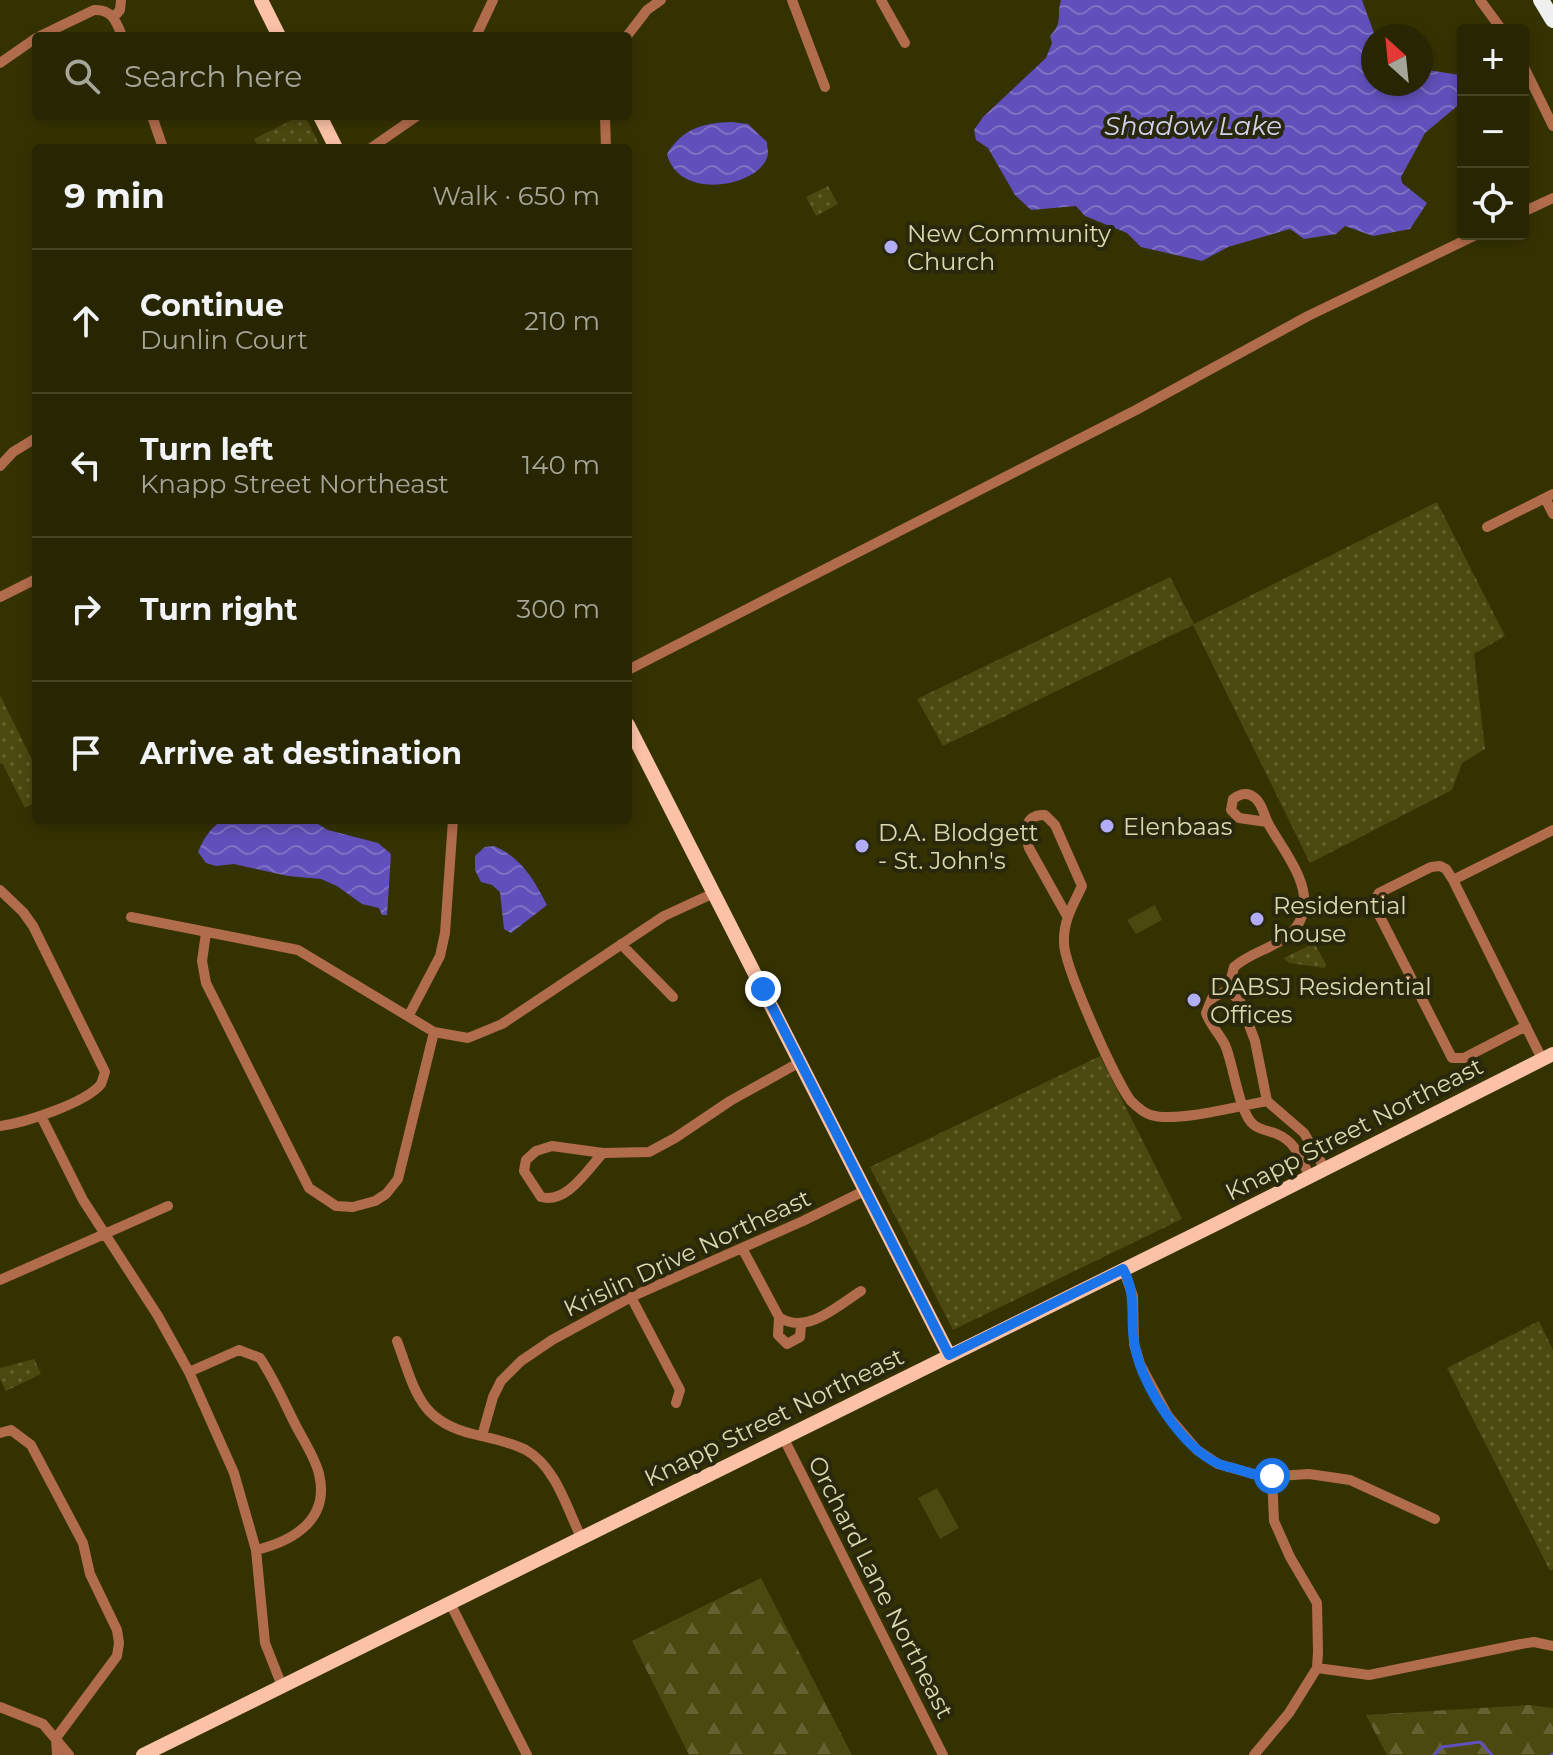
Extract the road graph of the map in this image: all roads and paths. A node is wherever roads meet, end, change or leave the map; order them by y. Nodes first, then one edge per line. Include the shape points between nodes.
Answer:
1 (121, 0) edge
2 (261, 0) edge
3 (493, 0) edge
4 (661, 0) edge
5 (792, 0) edge
6 (881, 0) edge
7 (1480, 0) edge
8 (1541, 0) edge
9 (94, 5) edge
10 (114, 17) junction
11 (1553, 20) edge
12 (1498, 24) edge
13 (47, 32) edge
14 (120, 32) edge
15 (277, 32) edge
16 (478, 32) edge
17 (630, 32) edge
18 (32, 41) edge
19 (905, 43) dead end
20 (0, 63) edge
21 (1529, 77) edge
22 (825, 87) dead end
23 (153, 120) edge
24 (322, 120) edge
25 (411, 120) edge
26 (605, 120) edge
27 (1553, 126) edge
28 (162, 144) edge
29 (334, 144) edge
30 (377, 144) edge
31 (606, 144) edge
32 (1553, 198) edge
33 (1529, 209) edge
34 (1466, 240) edge
35 (32, 440) edge
36 (0, 466) edge
37 (1549, 496) edge
38 (1553, 514) edge
39 (1487, 527) dead end
40 (32, 581) edge
41 (0, 597) edge
42 (632, 668) edge
43 (632, 733) edge
44 (1267, 822) dead end
45 (453, 824) edge
46 (1553, 830) edge
47 (1453, 880) junction
48 (0, 890) edge
49 (714, 893) junction
50 (1067, 916) junction
51 (131, 917) dead end
52 (206, 933) junction
53 (621, 944) junction
54 (1228, 990) junction
55 (673, 997) dead end
56 (409, 1015) junction
57 (1526, 1026) junction
58 (434, 1032) junction
59 (1548, 1056) edge
60 (800, 1062) junction
61 (1267, 1101) junction
62 (1245, 1105) junction
63 (42, 1118) junction
64 (0, 1126) edge
65 (603, 1153) junction
66 (1325, 1169) junction
67 (1310, 1177) junction
68 (866, 1190) junction
69 (168, 1206) dead end
70 (106, 1235) junction
71 (742, 1248) junction
72 (1123, 1269) junction
73 (0, 1280) edge
74 (861, 1291) dead end
75 (631, 1297) junction
76 (779, 1317) junction
77 (801, 1325) junction
78 (397, 1341) dead end
79 (949, 1355) junction
80 (189, 1372) junction
81 (676, 1403) dead end
82 (6, 1432) edge
83 (482, 1436) junction
84 (783, 1437) junction
85 (1272, 1476) junction
86 (1435, 1519) dead end
87 (581, 1537) junction
88 (256, 1550) junction
89 (450, 1603) junction
90 (1553, 1646) edge
91 (1317, 1668) junction
92 (282, 1686) junction
93 (0, 1707) edge
94 (56, 1738) junction
95 (57, 1755) edge
96 (69, 1755) edge
97 (143, 1755) edge
98 (527, 1755) edge
99 (943, 1755) edge
100 (1254, 1755) edge

1 - 10 street
2 - 15 main road
3 - 16 street
4 - 17 street
5 - 22 street
6 - 19 street
7 - 12 street
8 - 11 highway
9 - 10 street
9 - 13 street
10 - 14 street
18 - 20 street
21 - 27 street
23 - 28 street
24 - 29 main road
25 - 30 street
26 - 31 street
32 - 33 street
34 - 42 street via 1308,316
35 - 36 street
37 - 38 street
37 - 39 street
40 - 41 street
43 - 49 main road
44 - 54 street via 1302,887 1303,915 1287,938 1234,967
45 - 56 street via 440,956
46 - 47 street
47 - 57 street
47 - 57 street via 1446,869 1433,866 1379,893 1373,906 1452,1058 1464,1058
48 - 63 street via 33,926 105,1072 93,1091
49 - 53 street
49 - 60 main road
50 - 50 street via 1082,886 1055,825 1038,815 1025,827 1025,836
50 - 62 street via 1063,947 1116,1077 1132,1101 1150,1115 1169,1117
51 - 52 street
52 - 56 street via 298,950
52 - 58 street via 206,983 309,1188 336,1206 375,1201 398,1179
53 - 55 street
53 - 58 street via 502,1024 468,1038
54 - 61 street via 1240,1001 1255,1041
54 - 62 street via 1212,998 1206,1013 1225,1045
56 - 58 street
57 - 59 street
59 - 66 main road, Knapp Street Northeast
60 - 65 street via 649,1152
60 - 68 main road
61 - 62 street
61 - 66 street via 1304,1133
62 - 67 street via 1253,1124 1295,1146
63 - 64 street
63 - 70 street
65 - 65 street via 558,1197 541,1197 524,1171 536,1151 552,1146
66 - 67 main road, Knapp Street Northeast
67 - 72 main road, Knapp Street Northeast
68 - 71 street, Krislin Drive Northeast
68 - 79 main road
69 - 70 street
70 - 73 street
70 - 80 street
71 - 75 street, Krislin Drive Northeast
71 - 76 street
72 - 79 main road, Knapp Street Northeast
72 - 85 street via 1133,1296 1140,1364 1168,1416 1191,1444 1218,1464
74 - 77 street
75 - 81 street via 680,1390
75 - 83 street, Krislin Drive Northeast via 552,1340 509,1371 493,1397
76 - 77 street
76 - 77 street via 778,1335 787,1344 800,1337
78 - 83 street via 431,1416 452,1429
79 - 84 main road, Knapp Street Northeast
80 - 88 street via 234,1473
80 - 88 street via 239,1350 260,1358 316,1466 321,1492 311,1520 279,1544
82 - 94 street via 31,1445 65,1504 117,1630 117,1656
83 - 87 street via 526,1450 549,1470
84 - 87 main road, Knapp Street Northeast
84 - 99 street, Orchard Lane Northeast
85 - 86 street via 1350,1480
85 - 91 street via 1274,1521 1317,1603
87 - 89 main road, Knapp Street Northeast
88 - 92 street via 265,1643
89 - 92 main road, Knapp Street Northeast
89 - 98 street
90 - 91 street via 1521,1644 1369,1675
91 - 100 street
92 - 97 main road, Knapp Street Northeast
93 - 94 street via 43,1724
94 - 95 street
94 - 96 street

